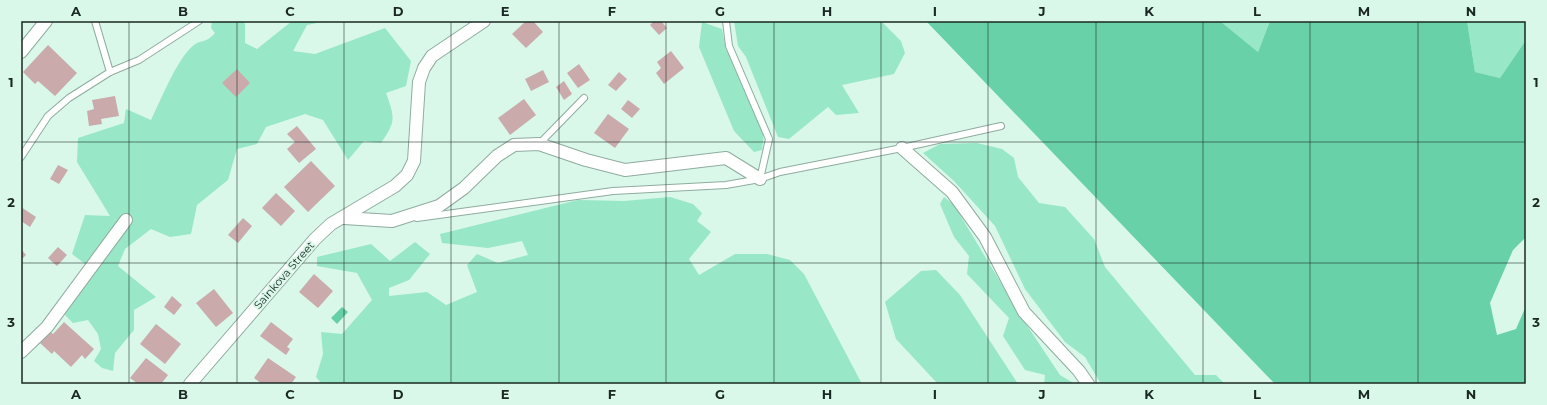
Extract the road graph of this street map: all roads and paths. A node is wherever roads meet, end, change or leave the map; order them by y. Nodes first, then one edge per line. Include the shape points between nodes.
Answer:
1 (46, 21) edge
2 (95, 21) edge
3 (199, 21) edge
4 (484, 21) edge
5 (726, 21) edge
6 (21, 52) edge
7 (110, 72) junction
8 (584, 98) dead end
9 (1001, 126) dead end
10 (539, 144) junction
11 (902, 148) junction
12 (21, 157) edge
13 (760, 179) junction
14 (344, 218) junction
15 (126, 220) dead end
16 (392, 221) junction
17 (21, 352) edge
18 (190, 384) edge
19 (1088, 384) edge

1 - 6 street
2 - 7 lane
3 - 7 lane via 139,60
4 - 14 street, Sainkova Street via 432,56 424,68 419,82 414,161 407,174 395,186
5 - 13 lane via 729,46 769,138
7 - 12 lane via 69,98 48,116
8 - 10 lane
9 - 11 lane
10 - 13 street via 625,170 726,158
10 - 16 street via 514,144 497,156 464,188 439,206
11 - 13 lane via 780,172
11 - 19 street via 952,192 985,237 1024,312
13 - 16 lane via 726,185 613,191
14 - 16 street
14 - 18 street, Sainkova Street via 331,224 315,239
15 - 17 street via 48,327

